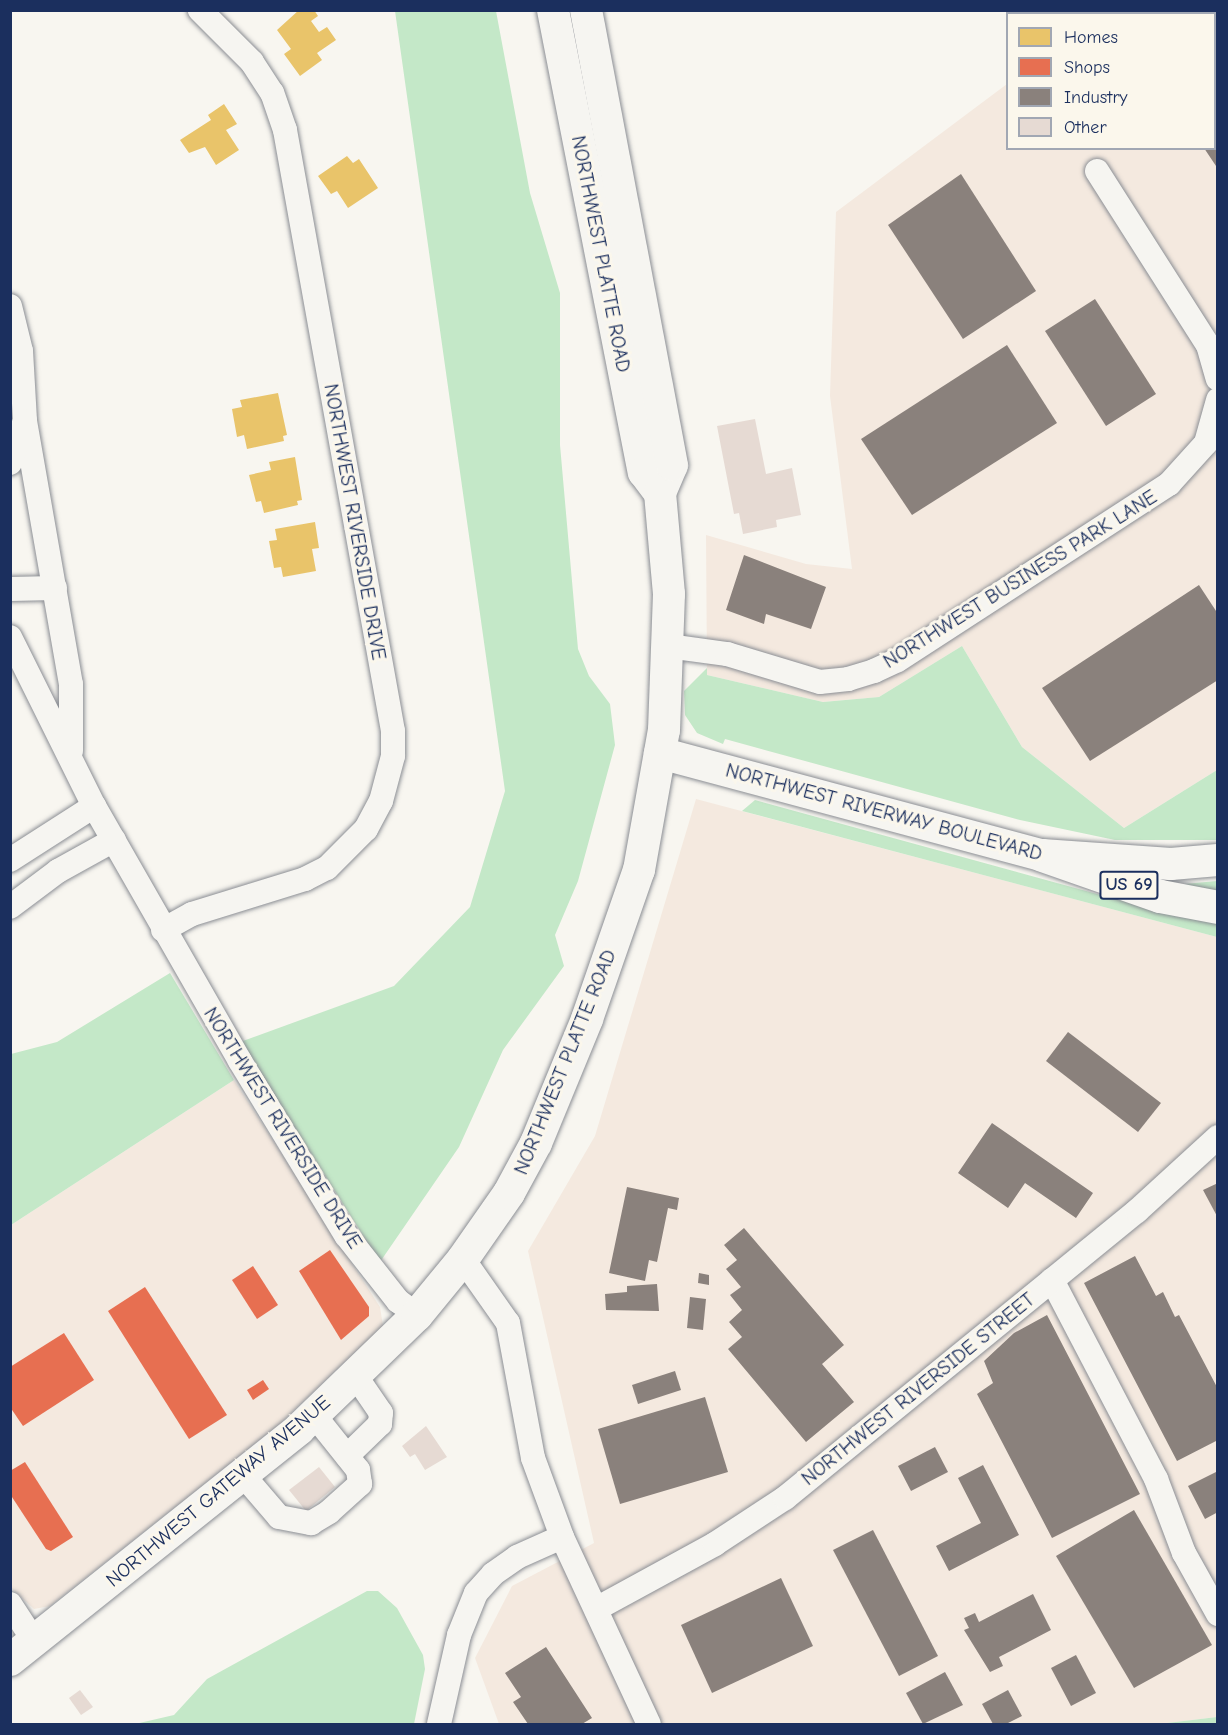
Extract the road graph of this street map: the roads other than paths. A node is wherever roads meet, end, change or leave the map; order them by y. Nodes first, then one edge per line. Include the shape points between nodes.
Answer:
1 (200, 10) edge
2 (553, 10) edge
3 (586, 10) edge
4 (1097, 171) dead end
5 (10, 306) edge
6 (1218, 379) edge
7 (1218, 400) edge
8 (25, 421) junction
9 (10, 463) edge
10 (660, 493) junction
11 (55, 588) junction
12 (10, 589) edge
13 (10, 637) edge
14 (668, 646) junction
15 (71, 751) junction
16 (660, 753) junction
17 (94, 806) junction
18 (114, 840) junction
19 (1042, 855) junction
20 (10, 860) edge
21 (1218, 860) edge
22 (10, 907) edge
23 (1218, 907) edge
24 (163, 930) junction
25 (1218, 1137) edge
26 (464, 1258) junction
27 (1052, 1280) junction
28 (417, 1315) junction
29 (355, 1375) junction
30 (314, 1415) junction
31 (347, 1456) junction
32 (243, 1475) junction
33 (562, 1537) junction
34 (10, 1604) edge
35 (596, 1609) junction
36 (1218, 1614) edge
37 (22, 1651) edge
38 (439, 1725) edge
39 (649, 1725) edge

1 - 24 street, NORTHWEST RIVERSIDE DRIVE via 252,62 272,93 285,130 393,731 393,756 381,801 366,829 327,868 305,879 192,914
2 - 10 main road, NORTHWEST PLATTE ROAD via 644,472
3 - 10 main road, NORTHWEST PLATTE ROAD via 672,465
4 - 6 street via 1208,345
5 - 8 street via 21,351
7 - 14 street, NORTHWEST BUSINESS PARK LANE via 1206,443 1169,484 898,660 874,671 848,680 820,682 727,654
8 - 9 street
8 - 11 street
10 - 14 main road, NORTHWEST PLATTE ROAD via 669,594
11 - 12 street
11 - 15 street via 71,684
13 - 15 street
14 - 16 main road, NORTHWEST PLATTE ROAD
15 - 17 street, NORTHWEST RIVERSIDE DRIVE
16 - 19 main road, NORTHWEST RIVERWAY BOULEVARD / US 69
16 - 26 main road, NORTHWEST PLATTE ROAD via 639,870 587,1019 526,1164
17 - 18 street, NORTHWEST RIVERSIDE DRIVE
17 - 20 street
18 - 22 street via 58,871
18 - 24 street, NORTHWEST RIVERSIDE DRIVE
19 - 21 main road, NORTHWEST RIVERWAY BOULEVARD / US 69 via 1171,864
19 - 23 highway, US 69 via 1160,896
24 - 28 street, NORTHWEST RIVERSIDE DRIVE via 346,1235 398,1301
25 - 27 street, NORTHWEST RIVERSIDE STREET via 1180,1174
26 - 28 main road, NORTHWEST GATEWAY AVENUE
26 - 33 street via 508,1323 533,1458
27 - 35 street, NORTHWEST RIVERSIDE STREET via 757,1519
27 - 36 street via 1155,1479 1184,1553
28 - 29 main road, NORTHWEST GATEWAY AVENUE
29 - 30 main road, NORTHWEST GATEWAY AVENUE
29 - 31 street via 381,1413 380,1424
30 - 31 street
30 - 32 main road, NORTHWEST GATEWAY AVENUE
31 - 32 street via 358,1470 360,1484 311,1522 279,1517
32 - 37 main road, NORTHWEST GATEWAY AVENUE
33 - 35 street
33 - 38 street via 517,1557 493,1574 469,1606
34 - 37 street
35 - 39 street

